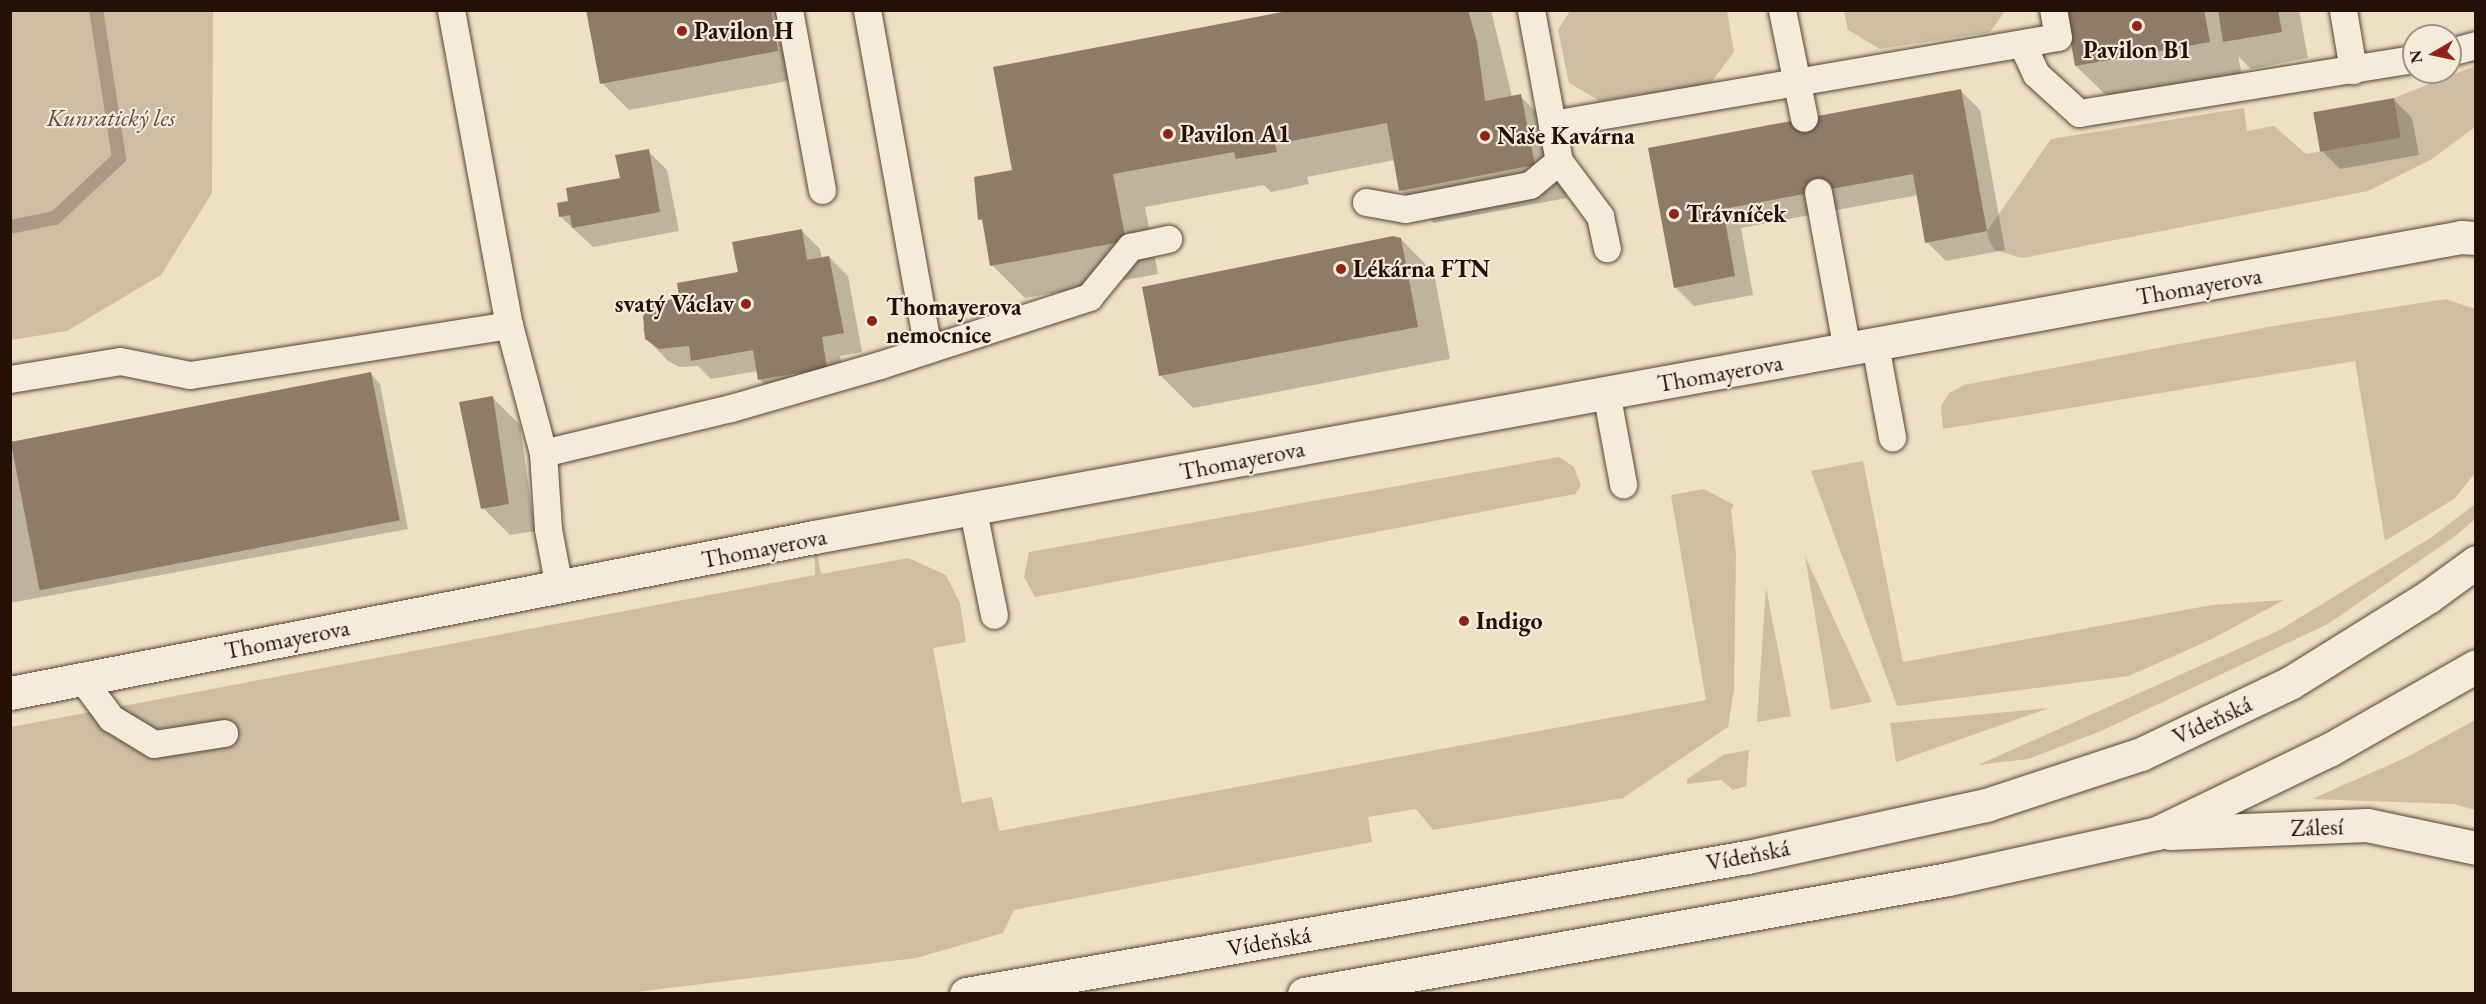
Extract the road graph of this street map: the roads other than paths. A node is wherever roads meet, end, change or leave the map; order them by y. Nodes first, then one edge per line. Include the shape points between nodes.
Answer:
1 (451, 10) edge
2 (789, 10) edge
3 (867, 10) edge
4 (1531, 10) edge
5 (1782, 10) edge
6 (2053, 10) edge
7 (2343, 10) edge
8 (2022, 44) junction
9 (2402, 61) edge
10 (2353, 70) junction
11 (1797, 82) junction
12 (1804, 118) dead end
13 (1552, 124) junction
14 (1559, 161) junction
15 (822, 190) dead end
16 (1818, 192) dead end
17 (1366, 202) dead end
18 (2475, 238) edge
19 (1168, 239) dead end
20 (1607, 248) dead end
21 (509, 326) junction
22 (1861, 348) junction
23 (928, 349) junction
24 (10, 379) edge
25 (1606, 392) junction
26 (1892, 437) dead end
27 (543, 453) junction
28 (1623, 484) dead end
29 (973, 511) junction
30 (2475, 562) edge
31 (559, 587) junction
32 (994, 615) dead end
33 (2475, 666) edge
34 (82, 679) junction
35 (10, 693) edge
36 (224, 733) dead end
37 (2157, 833) junction
38 (2475, 848) edge
39 (966, 993) edge
40 (1304, 993) edge

1 - 21 lane
2 - 15 lane
3 - 23 lane
4 - 13 lane
5 - 11 lane
6 - 8 lane via 2058,37
7 - 10 lane
8 - 10 lane via 2036,74 2079,113
8 - 11 lane
9 - 10 lane
11 - 12 lane
11 - 13 lane
13 - 14 lane
14 - 17 lane via 1530,185 1405,209
14 - 20 lane via 1600,216
16 - 22 lane
18 - 22 main road, Thomayerova via 2461,237
19 - 23 lane via 1130,247 1089,297
21 - 24 lane via 190,375 120,361
21 - 27 lane
22 - 25 main road, Thomayerova
22 - 26 lane
23 - 27 lane via 731,408
25 - 28 lane
25 - 29 main road, Thomayerova
27 - 31 lane via 548,529
29 - 31 main road, Thomayerova via 814,537
29 - 32 lane
30 - 39 main road, Vídeňská via 2428,597 2290,683 2141,754 1986,804 1747,857
31 - 34 main road, Thomayerova
33 - 37 main road via 2329,750
34 - 35 main road, Thomayerova
34 - 36 lane via 111,718 154,744
37 - 38 main road, Zálesí via 2367,825
37 - 40 main road via 1948,879

